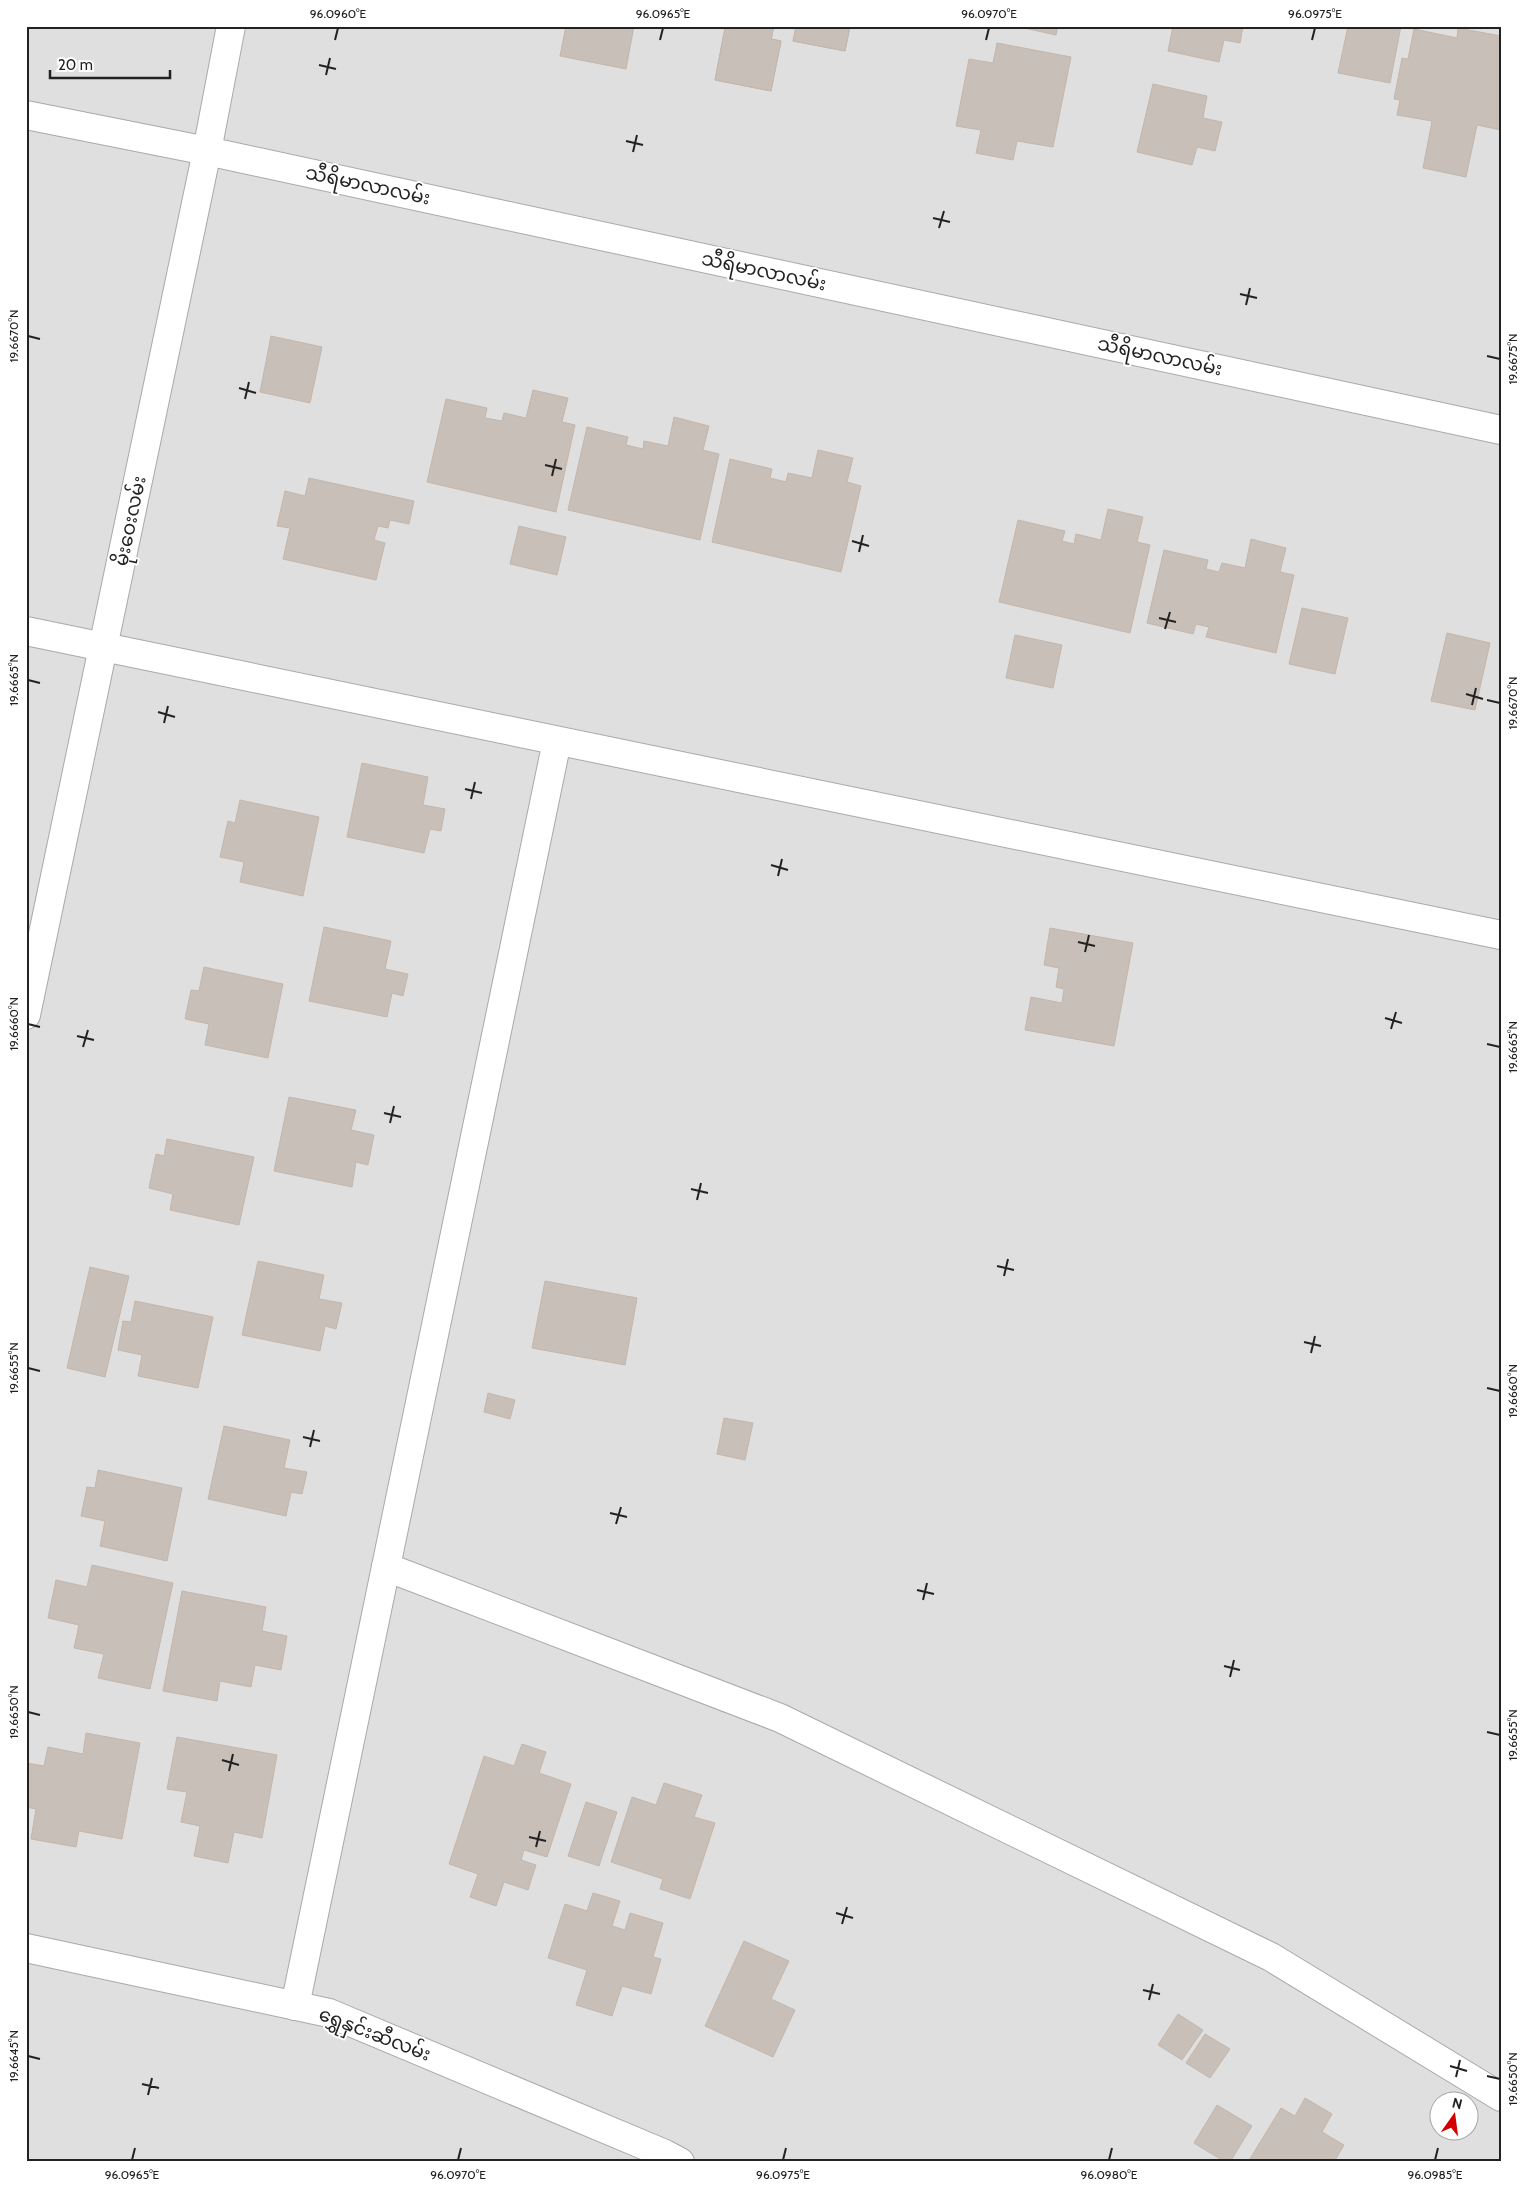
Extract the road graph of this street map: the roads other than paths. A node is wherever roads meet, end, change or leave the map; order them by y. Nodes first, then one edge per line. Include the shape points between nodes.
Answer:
1 (231, 26) edge
2 (26, 115) edge
3 (207, 151) junction
4 (1501, 430) edge
5 (26, 631) edge
6 (104, 646) junction
7 (557, 741) junction
8 (1501, 935) edge
9 (26, 1015) edge
10 (386, 1567) junction
11 (26, 1948) edge
12 (295, 2006) junction
13 (1501, 2097) edge
14 (680, 2162) edge

1 - 3 street, မိုးဝေးလမ်း
2 - 3 street, သီရိမာလာလမ်း
3 - 4 street, သီရိမာလာလမ်း
3 - 6 street, မိုးဝေးလမ်း
5 - 6 street
6 - 7 street
6 - 9 street, မိုးဝေးလမ်း
7 - 8 street
7 - 10 street
10 - 12 street
10 - 13 street via 780,1718 1271,1957
11 - 12 street, ရွှေနှင်းဆီလမ်း
12 - 14 street, ရွှေနှင်းဆီလမ်း via 329,2013

